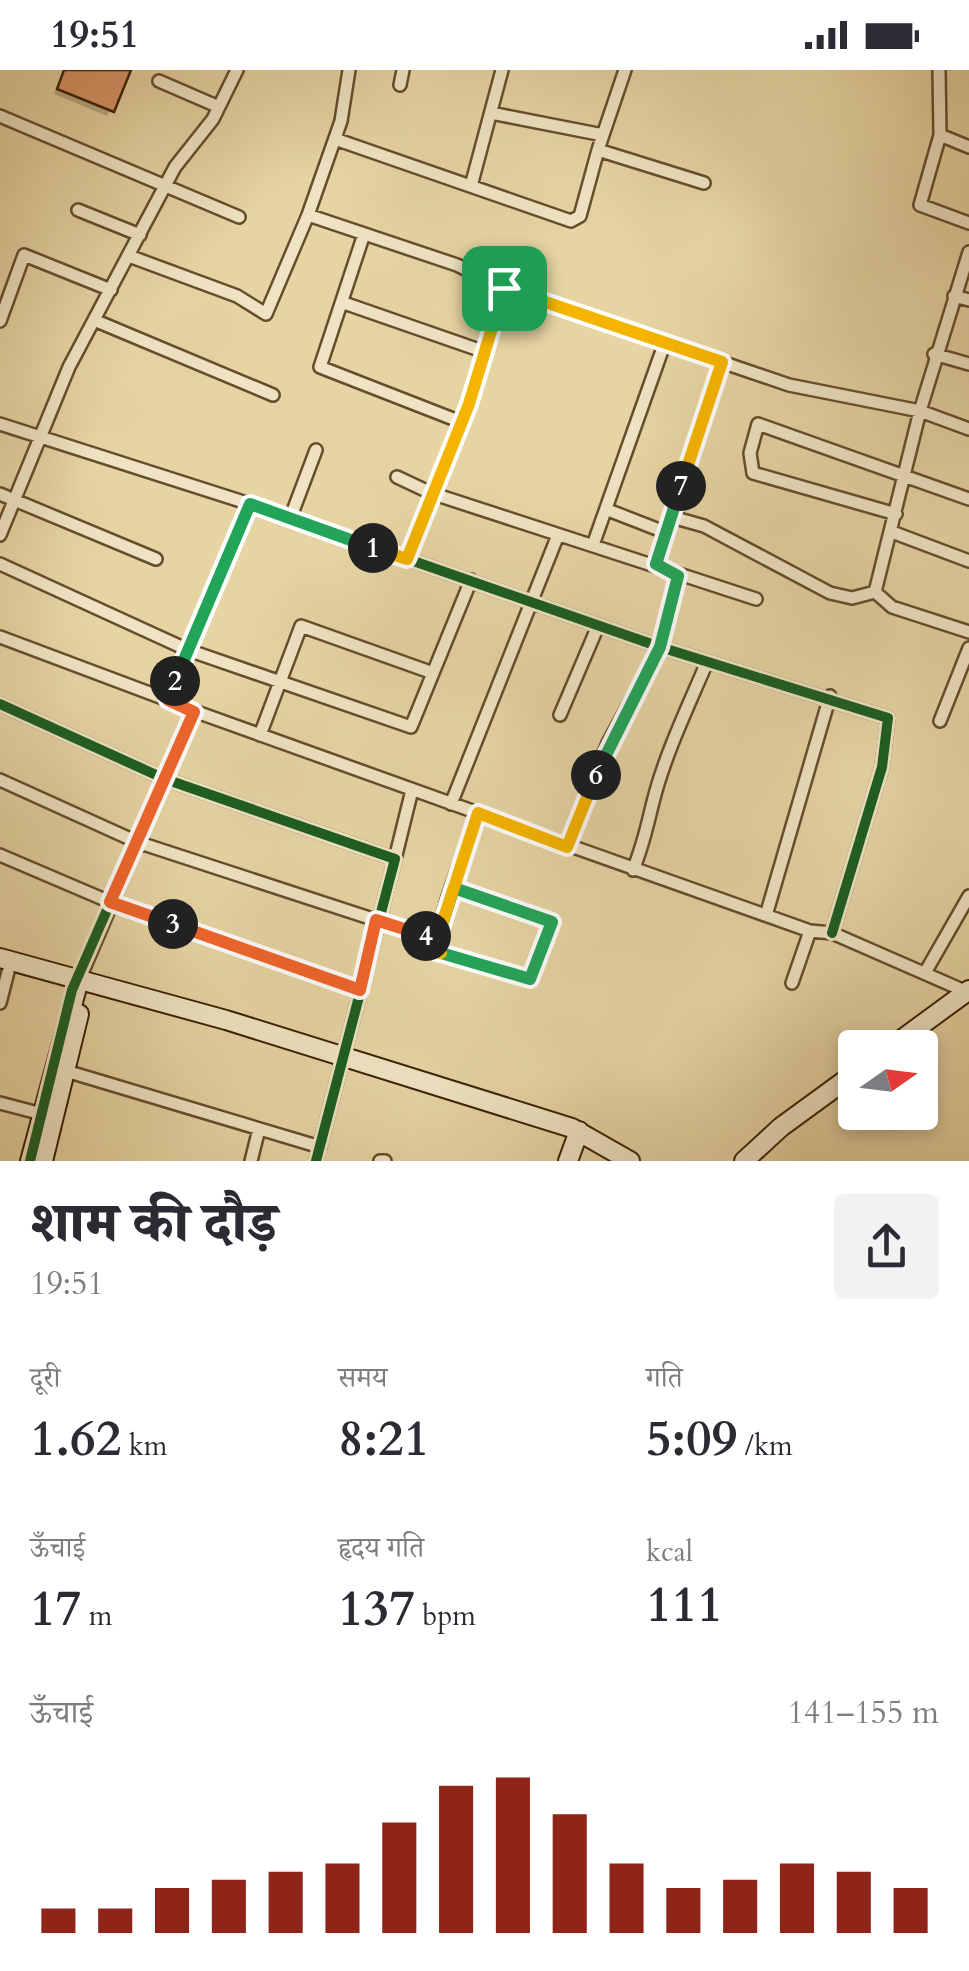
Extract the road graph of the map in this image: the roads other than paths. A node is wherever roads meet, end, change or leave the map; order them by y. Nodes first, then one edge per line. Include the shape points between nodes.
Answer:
1 (237, 70) edge
2 (349, 70) edge
3 (404, 70) edge
4 (502, 70) edge
5 (626, 70) edge
6 (940, 70) edge
7 (159, 81) dead end
8 (400, 85) dead end
9 (219, 107) junction
10 (491, 113) junction
11 (0, 116) edge
12 (940, 134) junction
13 (603, 136) junction
14 (335, 139) junction
15 (969, 147) edge
16 (598, 150) junction
17 (704, 183) dead end
18 (471, 186) junction
19 (164, 187) junction
20 (78, 210) dead end
21 (308, 215) junction
22 (239, 217) dead end
23 (969, 222) edge
24 (140, 234) junction
25 (364, 234) junction
26 (969, 252) edge
27 (129, 256) junction
28 (504, 288) junction
29 (111, 290) junction
30 (954, 296) junction
31 (969, 300) edge
32 (344, 302) junction
33 (94, 320) junction
34 (0, 321) edge
35 (664, 342) junction
36 (485, 352) junction
37 (936, 354) junction
38 (722, 362) junction
39 (969, 364) edge
40 (272, 395) dead end
41 (920, 411) junction
42 (461, 422) junction
43 (0, 424) edge
44 (969, 430) edge
45 (40, 440) junction
46 (316, 450) dead end
47 (397, 477) dead end
48 (906, 478) junction
49 (431, 493) junction
50 (0, 494) edge
51 (15, 499) junction
52 (969, 499) edge
53 (250, 504) junction
54 (608, 510) junction
55 (896, 514) junction
56 (672, 517) junction
57 (290, 519) junction
58 (667, 532) junction
59 (892, 532) junction
60 (0, 535) edge
61 (558, 535) junction
62 (593, 545) junction
63 (156, 559) dead end
64 (407, 559) junction
65 (969, 560) edge
66 (0, 564) edge
67 (656, 564) junction
68 (678, 576) junction
69 (470, 580) junction
70 (875, 592) junction
71 (756, 599) dead end
72 (534, 604) junction
73 (598, 626) junction
74 (969, 632) edge
75 (0, 637) edge
76 (660, 647) junction
77 (969, 648) edge
78 (188, 650) junction
79 (707, 662) junction
80 (434, 672) junction
81 (956, 682) junction
82 (279, 684) junction
83 (969, 686) edge
84 (830, 696) junction
85 (168, 700) junction
86 (0, 704) edge
87 (194, 712) junction
88 (560, 716) dead end
89 (940, 721) dead end
90 (260, 735) junction
91 (166, 779) junction
92 (0, 780) edge
93 (412, 790) junction
94 (451, 804) junction
95 (478, 813) junction
96 (137, 842) junction
97 (567, 847) junction
98 (0, 855) edge
99 (395, 859) junction
100 (633, 870) junction
101 (454, 888) junction
102 (969, 896) edge
103 (110, 902) junction
104 (767, 912) junction
105 (376, 920) junction
106 (810, 931) junction
107 (832, 932) junction
108 (437, 940) junction
109 (3, 966) edge
110 (926, 970) junction
111 (792, 982) dead end
112 (78, 987) junction
113 (360, 990) junction
114 (968, 991) edge
115 (0, 1003) edge
116 (915, 1030) edge
117 (342, 1063) junction
118 (66, 1070) junction
119 (838, 1085) edge
120 (0, 1103) edge
121 (42, 1114) junction
122 (259, 1129) junction
123 (581, 1138) junction
124 (320, 1147) junction
125 (30, 1161) edge
126 (43, 1161) edge
127 (250, 1161) edge
128 (316, 1161) edge
129 (568, 1161) edge
130 (588, 1161) edge
131 (630, 1161) edge
132 (744, 1161) edge

1 - 9 street
2 - 14 street
3 - 8 street
4 - 10 street
5 - 13 street
6 - 12 street
7 - 9 street
9 - 19 street
10 - 13 street
10 - 18 street
11 - 19 street
12 - 15 street
12 - 23 street via 920,206
13 - 16 street
14 - 18 street
14 - 21 street
16 - 17 street
16 - 18 street via 580,216 571,221
19 - 22 street
19 - 24 street
20 - 24 street
21 - 25 street
21 - 27 street via 266,314
24 - 27 street
25 - 28 street
25 - 32 street
26 - 30 street
27 - 29 street
28 - 35 street
28 - 36 street
29 - 33 street
29 - 34 street via 24,256
30 - 31 street
30 - 37 street
32 - 36 street
32 - 42 street via 320,367
33 - 40 street
33 - 45 street
35 - 38 street
35 - 54 street
36 - 42 street
37 - 39 street
37 - 41 street
38 - 41 street via 789,385
38 - 56 street
41 - 44 street
41 - 48 street
42 - 49 street
43 - 45 street
45 - 51 street
45 - 53 street
46 - 57 street
47 - 49 street
48 - 52 street
48 - 55 street
48 - 55 street via 758,424 753,473
49 - 61 street
49 - 64 street
50 - 51 street
51 - 60 street
51 - 63 street
53 - 57 street
53 - 78 street
54 - 58 street
54 - 62 street
55 - 59 street
56 - 58 street
56 - 70 street via 704,526 830,593 852,598
57 - 64 street
58 - 67 street
59 - 65 street
59 - 70 street
61 - 62 street
61 - 72 street
62 - 67 street
64 - 69 street
66 - 78 street
67 - 68 street
68 - 71 street
68 - 76 street
69 - 72 street
69 - 80 street
70 - 74 street via 892,607
72 - 73 street
72 - 94 street
73 - 76 street
73 - 88 street
75 - 85 street
76 - 79 street
76 - 97 street via 608,744
77 - 81 street
78 - 82 street
78 - 85 street
79 - 84 street
79 - 100 street via 676,734
80 - 82 street via 411,727
80 - 82 street via 301,626
81 - 83 street
81 - 89 street
82 - 90 street
84 - 104 street
84 - 107 street via 888,718 889,729
85 - 87 street
86 - 91 street
87 - 90 street
87 - 91 street
90 - 93 street
91 - 96 street
91 - 99 street
92 - 96 street
93 - 94 street
93 - 99 street
94 - 95 street
95 - 97 street
95 - 101 street
96 - 103 street
96 - 105 street
97 - 100 street
98 - 103 street
99 - 105 street
100 - 104 street
101 - 108 street
101 - 108 street via 552,922 530,979 436,952
102 - 110 street
103 - 112 street
103 - 113 street
104 - 106 street
105 - 108 street
105 - 113 street
106 - 107 street
106 - 111 street
107 - 110 street
109 - 112 street
109 - 115 street
110 - 114 street
112 - 117 street
112 - 118 street
112 - 121 street
113 - 117 street
114 - 116 street
117 - 123 street
117 - 124 street
118 - 122 street
118 - 126 street
119 - 132 street
120 - 121 street
121 - 125 street
122 - 124 street
122 - 127 street
123 - 129 street
123 - 130 street
123 - 131 street
124 - 128 street

